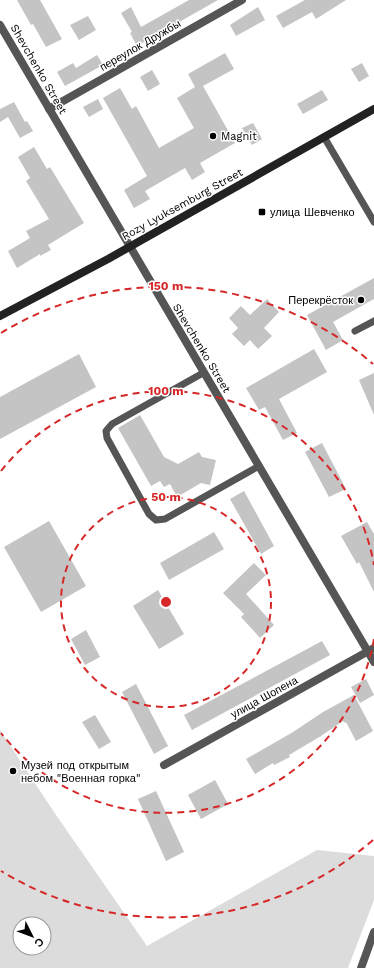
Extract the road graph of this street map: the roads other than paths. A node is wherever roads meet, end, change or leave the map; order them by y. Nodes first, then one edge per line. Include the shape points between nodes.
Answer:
1 (242, 0) edge
2 (0, 25) edge
3 (49, 109) junction
4 (374, 109) edge
5 (324, 137) junction
6 (374, 222) edge
7 (129, 247) junction
8 (0, 316) edge
9 (374, 321) edge
10 (355, 331) dead end
11 (204, 372) junction
12 (259, 466) junction
13 (371, 650) edge
14 (374, 662) edge
15 (164, 765) dead end
16 (374, 932) edge
17 (361, 968) edge

1 - 3 street, переулок Дружбы
2 - 3 street, Shevchenko Street
3 - 7 street, Shevchenko Street
4 - 5 main road, Rozy Lyuksemburg Street
5 - 6 lane
5 - 7 main road, Rozy Lyuksemburg Street
7 - 8 main road, Rozy Lyuksemburg Street
7 - 11 street, Shevchenko Street
9 - 10 lane
11 - 12 street, Shevchenko Street
11 - 12 lane via 112,424 106,431 107,438 149,514 156,520 165,519
12 - 13 street, Shevchenko Street
13 - 14 street, Shevchenko Street
13 - 15 street, улица Шопена
16 - 17 street

